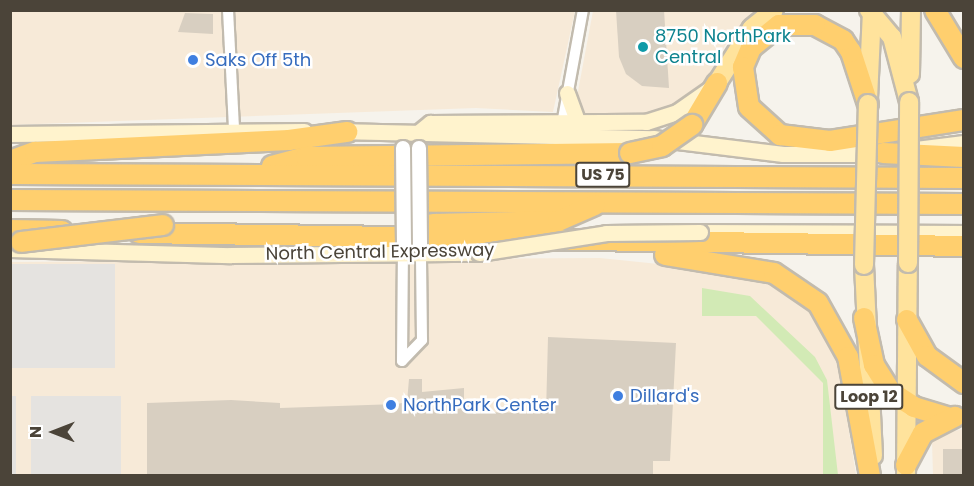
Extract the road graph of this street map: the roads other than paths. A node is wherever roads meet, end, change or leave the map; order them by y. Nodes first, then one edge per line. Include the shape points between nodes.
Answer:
1 (228, 10) edge
2 (583, 10) edge
3 (774, 10) edge
4 (911, 10) edge
5 (935, 10) edge
6 (944, 10) edge
7 (871, 11) edge
8 (963, 43) edge
9 (963, 58) edge
10 (717, 83) junction
11 (567, 93) junction
12 (909, 102) junction
13 (868, 104) junction
14 (963, 120) edge
15 (562, 124) junction
16 (578, 124) junction
17 (234, 130) junction
18 (420, 131) junction
19 (347, 132) junction
20 (10, 134) edge
21 (963, 143) edge
22 (403, 148) dead end
23 (419, 148) dead end
24 (884, 153) junction
25 (963, 157) edge
26 (10, 161) edge
27 (243, 173) junction
28 (10, 174) edge
29 (963, 178) edge
30 (10, 200) edge
31 (602, 201) junction
32 (963, 204) edge
33 (963, 233) edge
34 (13, 241) edge
35 (585, 243) junction
36 (963, 248) edge
37 (403, 251) junction
38 (420, 251) junction
39 (864, 318) junction
40 (907, 320) junction
41 (963, 384) edge
42 (906, 403) junction
43 (957, 417) edge
44 (906, 470) edge
45 (871, 476) edge

1 - 17 street
2 - 11 street
3 - 10 main road via 747,35
4 - 12 main road, Loop 12
5 - 9 highway
6 - 8 main road
7 - 12 main road via 895,43
7 - 13 main road, Loop 12
10 - 16 main road via 662,117
10 - 27 highway, bridge via 692,125 646,151 306,157
11 - 15 street
11 - 16 main road
12 - 40 main road, Loop 12, bridge
13 - 14 highway via 851,52 843,40 814,25 779,25 751,48 742,67 749,107 780,135 830,141
13 - 39 main road, Loop 12, bridge
15 - 16 main road
15 - 18 main road via 430,123
17 - 19 main road
17 - 20 main road
18 - 19 main road
18 - 24 main road via 431,137 643,137 783,154
19 - 26 highway via 289,140 35,152
21 - 24 main road
22 - 37 street, bridge
23 - 38 street, bridge
24 - 25 highway
27 - 28 highway, US 75
27 - 29 highway, US 75
30 - 31 highway, US 75
31 - 32 highway, US 75
31 - 34 highway, bridge via 558,221 163,225
33 - 38 main road, North Central Expressway, bridge via 606,233 479,253
34 - 35 highway
34 - 37 main road, North Central Expressway
35 - 36 highway
35 - 45 highway via 741,263 774,273 806,291 831,321 848,357
37 - 38 main road, North Central Expressway
37 - 38 street via 402,361 422,340
39 - 42 highway via 878,374
39 - 45 main road, Loop 12
40 - 41 highway via 927,356
40 - 42 main road, Loop 12
42 - 43 highway
42 - 44 main road, Loop 12
43 - 44 highway via 923,433

